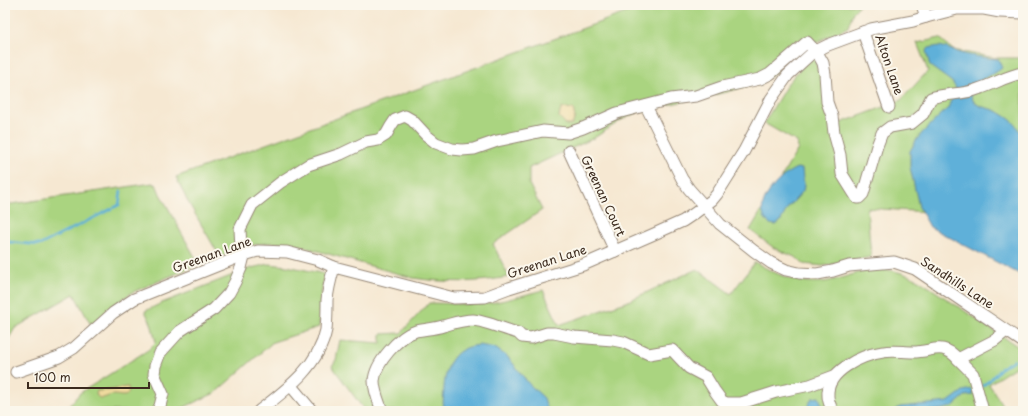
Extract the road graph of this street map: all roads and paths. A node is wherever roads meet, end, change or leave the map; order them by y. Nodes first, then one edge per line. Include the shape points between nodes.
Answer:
1 (922, 5) edge
2 (1023, 13) edge
3 (926, 17) junction
4 (863, 32) junction
5 (815, 52) junction
6 (1023, 73) edge
7 (646, 106) junction
8 (889, 107) dead end
9 (569, 152) dead end
10 (704, 206) junction
11 (615, 251) junction
12 (244, 255) junction
13 (334, 267) junction
14 (1006, 331) junction
15 (1023, 342) edge
16 (958, 358) junction
17 (16, 372) dead end
18 (834, 376) junction
19 (291, 386) junction
20 (157, 411) edge
21 (259, 411) edge
22 (312, 411) edge
23 (382, 411) edge
24 (832, 411) edge
25 (983, 411) edge

1 - 3 street
2 - 3 street, Greenan Lane via 970,8
3 - 4 street, Greenan Lane
4 - 5 street, Greenan Lane via 843,38
4 - 8 street, Alton Lane
5 - 6 street via 823,63 827,102 832,116 842,174 857,198 863,194 882,133 890,127 912,124 923,114 931,98 942,94 977,90
5 - 7 street via 807,42 765,77 696,96
5 - 10 street, Greenan Lane via 788,75 771,99 744,151 717,194
7 - 10 street, Sandhills Lane via 682,179
7 - 12 street via 617,113 568,133 543,131 462,150 436,143 412,120 401,117 395,120 386,135 378,140 366,142 308,165 252,205 240,229
9 - 11 street, Greenan Court
10 - 11 street, Greenan Lane via 683,221
10 - 14 street, Sandhills Lane via 720,224 748,246 771,263 786,270 817,274 849,266 894,262 915,270
11 - 13 street, Greenan Lane via 583,265 485,297 454,298
12 - 13 street, Greenan Lane via 258,251 287,252
12 - 17 street, Greenan Lane via 134,298 60,357
12 - 20 street via 229,293 214,309 180,331 160,353 154,374 163,394
13 - 19 street via 329,287 323,341 313,360
14 - 15 street, Sandhills Lane
14 - 16 street via 995,340
16 - 18 street via 951,351 942,349 884,352 864,356
16 - 25 street via 973,374
18 - 23 street via 742,403 727,403 722,401 706,377 689,368 672,350 649,354 623,342 554,333 531,338 475,320 465,320 408,334 394,345 374,380
18 - 24 street via 828,396
19 - 21 street
19 - 22 street

